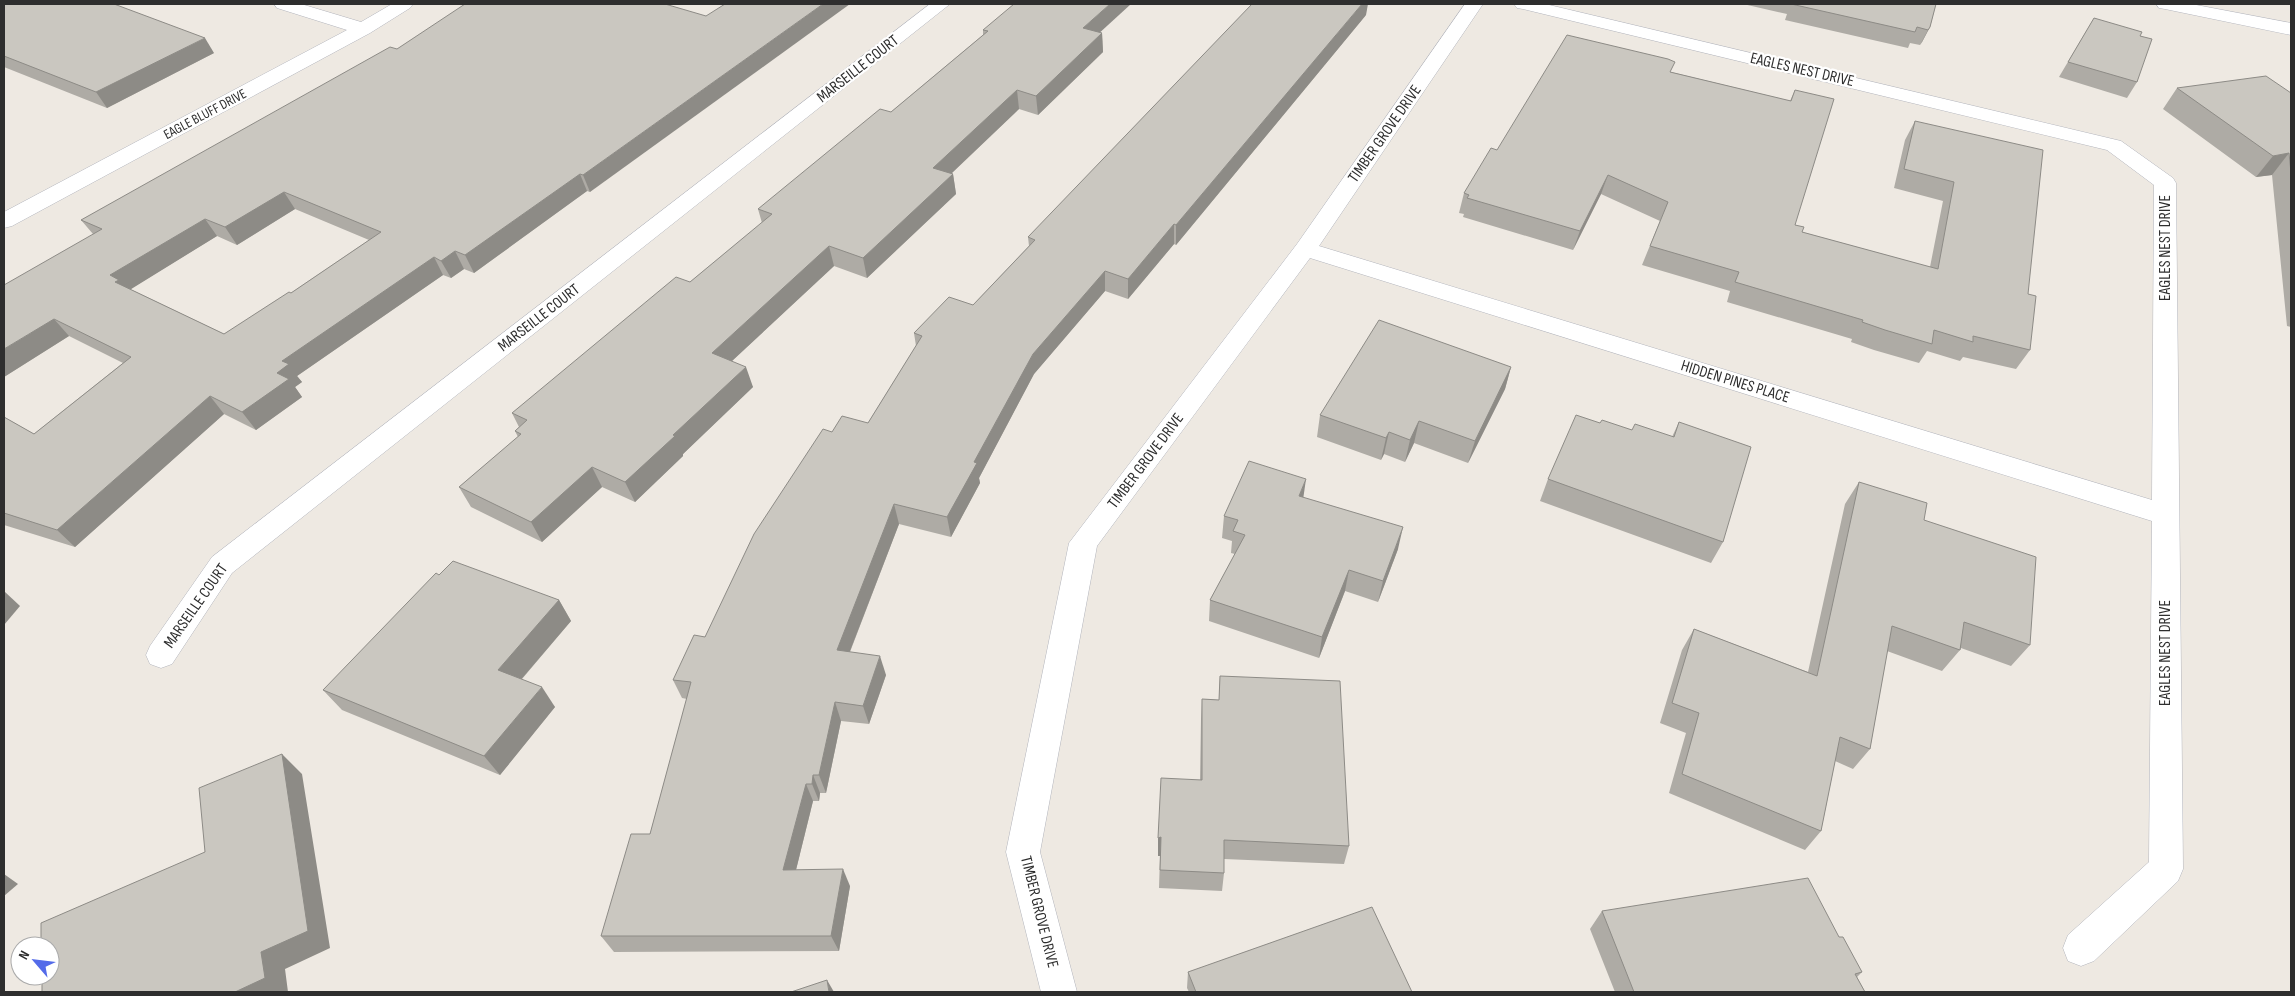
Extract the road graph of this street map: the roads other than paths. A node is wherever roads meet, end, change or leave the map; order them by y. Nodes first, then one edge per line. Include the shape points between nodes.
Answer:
1 (283, 4) edge
2 (404, 4) edge
3 (941, 4) edge
4 (1474, 4) edge
5 (1523, 4) edge
6 (2165, 4) edge
7 (363, 29) junction
8 (2291, 30) edge
9 (4, 221) edge
10 (1305, 249) junction
11 (2165, 515) junction
12 (161, 655) dead end
13 (2081, 948) dead end
14 (1059, 992) edge

1 - 7 street
2 - 7 street, EAGLE BLUFF DRIVE
3 - 12 street, MARSEILLE COURT via 222,565
4 - 10 street, TIMBER GROVE DRIVE
5 - 11 street, EAGLES NEST DRIVE via 2114,144 2165,183
6 - 8 street
7 - 9 street, EAGLE BLUFF DRIVE
10 - 11 street, HIDDEN PINES PLACE
10 - 14 street, TIMBER GROVE DRIVE via 1083,543 1024,852
11 - 13 street, EAGLES NEST DRIVE via 2166,869

